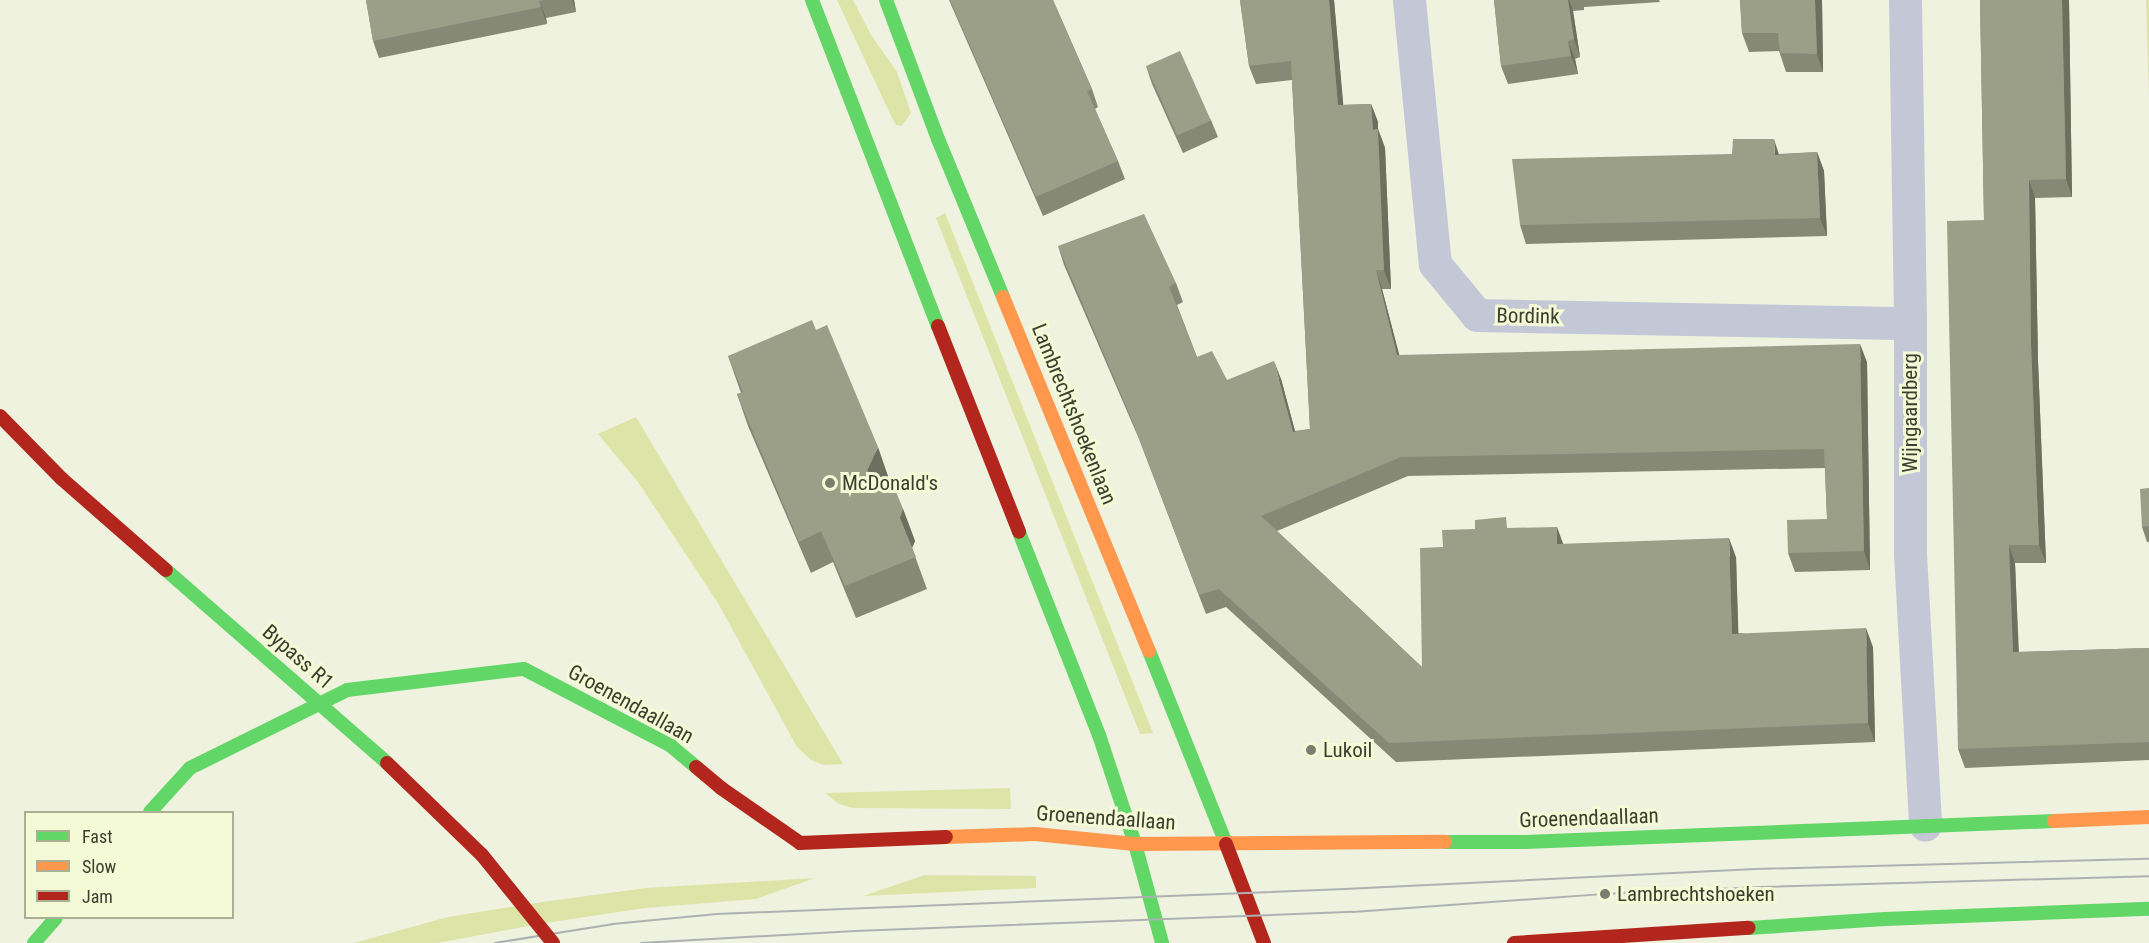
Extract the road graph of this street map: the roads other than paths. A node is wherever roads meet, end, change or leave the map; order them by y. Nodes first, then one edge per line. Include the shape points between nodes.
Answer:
1 (812, 0) edge
2 (886, 0) edge
3 (1409, 0) edge
4 (1905, 0) edge
5 (1910, 323) junction
6 (0, 416) edge
7 (152, 811) edge
8 (2149, 818) edge
9 (1924, 825) junction
10 (1135, 844) junction
11 (1226, 844) junction
12 (2149, 909) edge
13 (55, 919) edge
14 (34, 943) edge
15 (553, 943) edge
16 (1162, 943) edge
17 (1264, 943) edge
18 (1514, 943) edge

1 - 10 main road via 1099,735
2 - 11 main road, Lambrechtshoekenlaan via 938,139
3 - 5 street, Bordink via 1435,264 1477,315
4 - 5 street, Wijngaardberg
5 - 9 street, Wijngaardberg via 1910,554
6 - 15 main road, Bypass R1, bridge via 62,479 408,781 482,855
7 - 10 main road, Groenendaallaan via 190,768 347,690 524,669 671,746 721,788 800,843 1035,834
8 - 9 main road, Groenendaallaan
9 - 11 main road, Groenendaallaan via 1525,842
10 - 11 main road, Groenendaallaan
10 - 16 main road
11 - 17 main road, Lambrechtshoekenlaan
12 - 18 main road via 1885,919
13 - 14 main road

